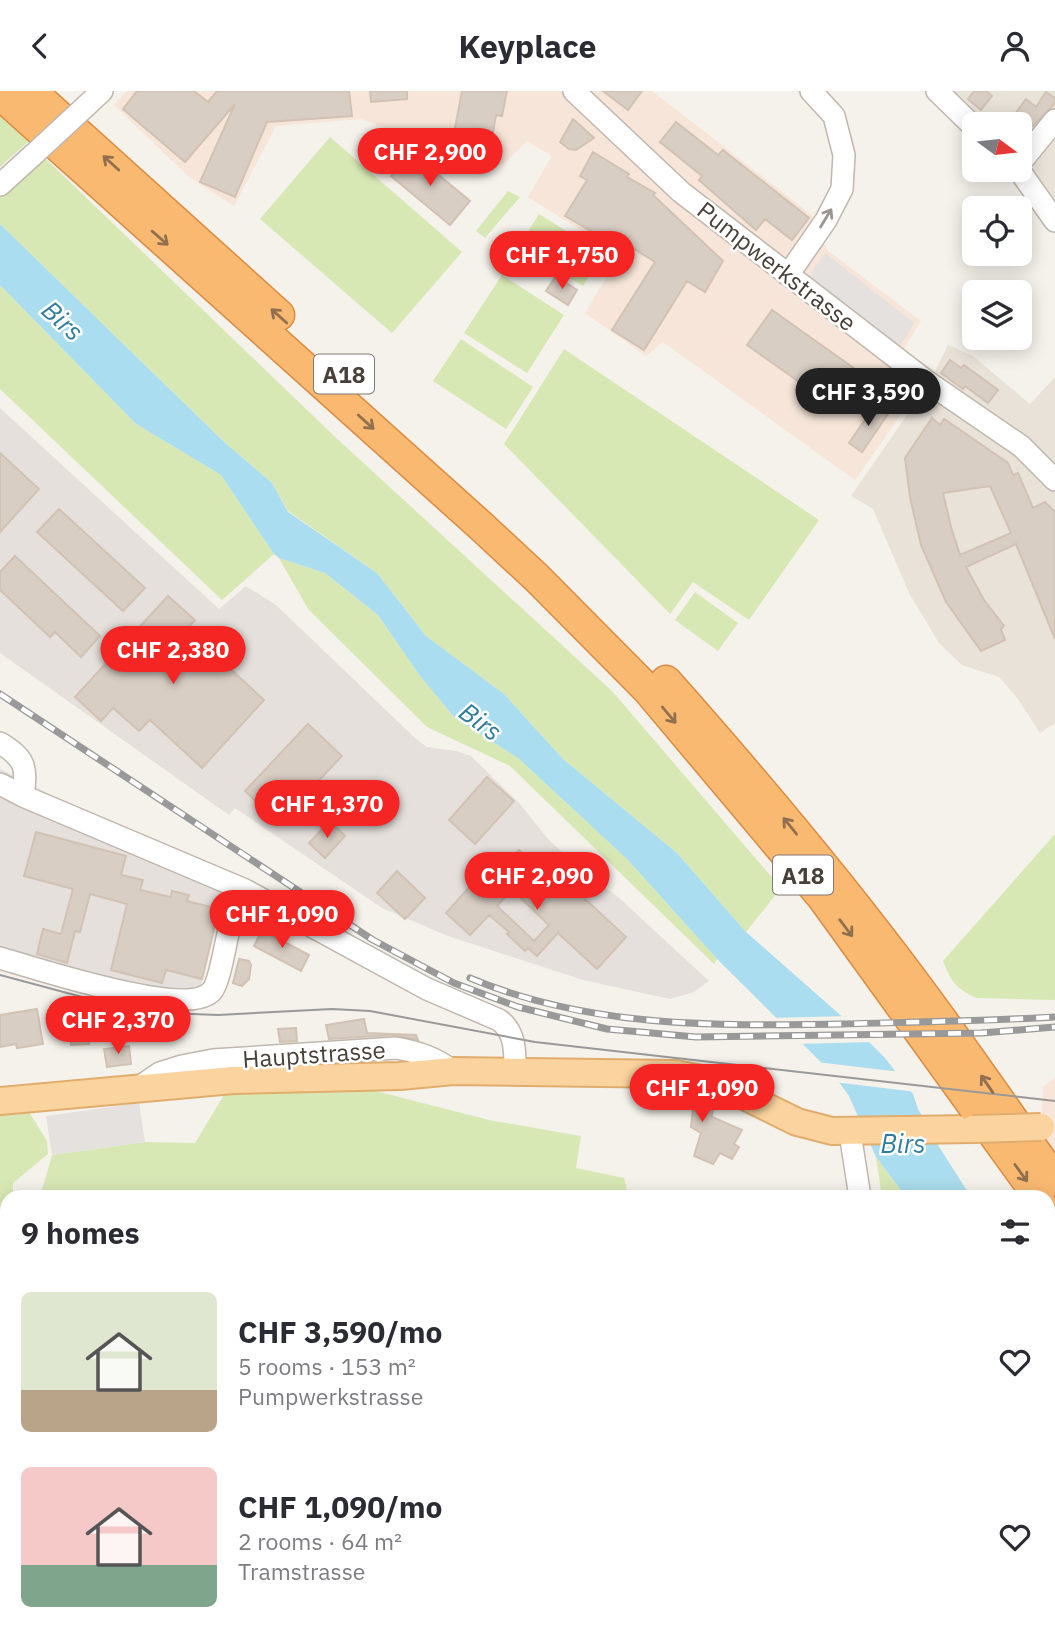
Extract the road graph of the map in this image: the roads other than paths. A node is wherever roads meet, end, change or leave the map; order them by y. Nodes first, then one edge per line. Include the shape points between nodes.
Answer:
1 (32, 91) edge
2 (102, 91) edge
3 (574, 91) edge
4 (811, 91) edge
5 (937, 91) edge
6 (0, 94) edge
7 (962, 115) edge
8 (1055, 120) edge
9 (1032, 148) edge
10 (1027, 182) edge
11 (0, 185) edge
12 (1055, 221) edge
13 (789, 275) junction
14 (1055, 480) edge
15 (0, 743) edge
16 (0, 784) edge
17 (23, 796) junction
18 (245, 890) junction
19 (0, 958) edge
20 (516, 1071) junction
21 (0, 1101) edge
22 (1048, 1127) edge
23 (850, 1133) junction
24 (1055, 1180) edge
25 (859, 1190) edge
26 (1034, 1190) edge

24 -> 1 highway, A18 via 836,881 651,664 416,440
2 - 11 street, bridge
3 - 13 street, Pumpwerkstrasse via 681,192
13 -> 4 street via 842,189 844,155 834,116
5 - 7 street
6 -> 26 highway, A18 via 481,526 648,691 823,898
8 - 9 street
10 - 12 street
13 - 14 street, Pumpwerkstrasse via 929,383 1021,446
15 - 17 street via 19,756 24,767
16 - 17 street
17 - 18 street
18 - 19 street via 231,922 214,988 201,998 122,993
18 - 20 street via 427,989 504,1023 513,1039
20 - 21 main road, Hauptstrasse via 233,1080
20 - 23 main road, Hauptstrasse via 676,1074 716,1082 797,1122
22 - 23 main road, Hauptstrasse, bridge
23 - 25 street

